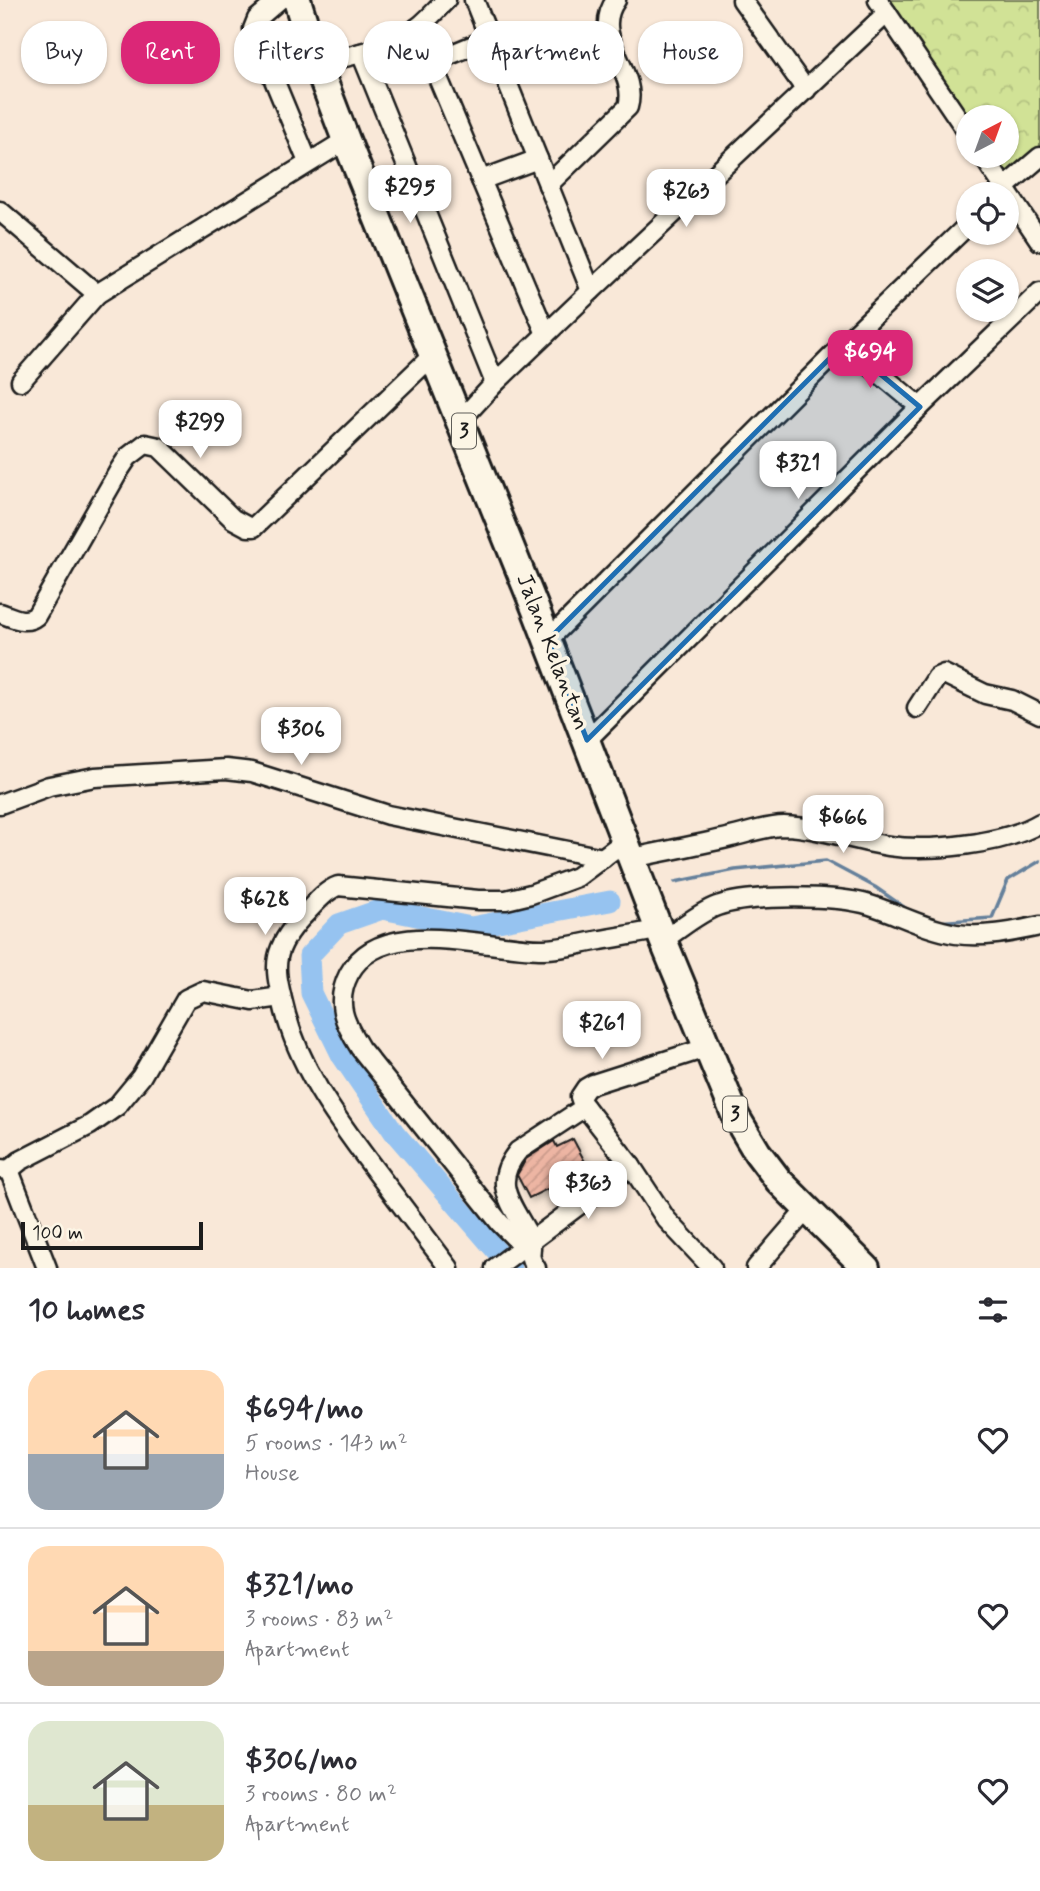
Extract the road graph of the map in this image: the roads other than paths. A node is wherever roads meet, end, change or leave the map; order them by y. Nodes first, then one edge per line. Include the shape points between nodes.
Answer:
1 (279, 0) edge
2 (297, 0) edge
3 (446, 0) edge
4 (474, 0) edge
5 (617, 0) edge
6 (742, 0) edge
7 (883, 7) edge
8 (304, 21) edge
9 (424, 21) edge
10 (483, 21) edge
11 (361, 52) joint
12 (349, 55) edge
13 (325, 84) edge
14 (441, 84) edge
15 (509, 84) edge
16 (806, 90) junction
17 (956, 115) edge
18 (346, 141) junction
19 (1040, 157) edge
20 (538, 159) junction
21 (308, 162) junction
22 (481, 180) junction
23 (1010, 182) edge
24 (548, 185) junction
25 (0, 211) edge
26 (1019, 214) edge
27 (956, 237) edge
28 (1040, 241) edge
29 (591, 291) junction
30 (1040, 292) edge
31 (97, 294) junction
32 (547, 334) junction
33 (844, 344) junction
34 (433, 355) junction
35 (20, 381) dead end
36 (495, 383) junction
37 (920, 407) junction
38 (460, 421) junction
39 (0, 614) edge
40 (548, 640) junction
41 (917, 708) dead end
42 (1040, 714) edge
43 (587, 740) junction
44 (0, 803) edge
45 (1040, 823) edge
46 (630, 854) junction
47 (603, 858) junction
48 (1040, 926) edge
49 (660, 931) junction
50 (281, 997) junction
51 (706, 1048) junction
52 (585, 1107) junction
53 (631, 1166) junction
54 (4, 1169) edge
55 (807, 1209) junction
56 (528, 1243) junction
57 (47, 1268) edge
58 (449, 1268) edge
59 (495, 1268) edge
60 (536, 1268) edge
61 (712, 1268) edge
62 (756, 1268) edge
63 (866, 1268) edge

1 - 21 street via 257,19 253,29
2 - 8 highway, Jalan Kelantan / 3
3 - 9 street
4 - 10 street
5 - 24 street via 609,12 608,31 629,89 628,107
6 - 16 street
7 - 16 street
7 - 17 street
11 - 12 street
11 - 36 street
13 - 18 highway, Jalan Kelantan / 3
14 - 22 street
15 - 20 street
16 - 29 street
18 - 21 street
18 - 34 highway, Jalan Kelantan / 3
19 - 23 street
20 - 22 street
20 - 24 street
21 - 31 street
22 - 32 street
24 - 29 street
25 - 31 street
26 - 28 street
27 - 33 street
29 - 32 street
30 - 37 street
31 - 35 street
32 - 36 street
33 - 37 street
33 - 40 street
34 - 38 highway, Jalan Kelantan / 3
34 - 39 street via 254,527 233,519 159,447 145,444 136,449 36,616 25,621
36 - 38 street
37 - 43 street
38 - 40 highway, Jalan Kelantan / 3
40 - 43 highway, Jalan Kelantan / 3
41 - 42 street via 937,677 944,674
43 - 46 highway, Jalan Kelantan / 3
44 - 47 street via 95,777 226,769 271,778 388,815
45 - 46 street via 1016,834 952,846 908,848 776,827
46 - 47 street
46 - 49 highway, Jalan Kelantan / 3
47 - 50 street via 554,887 506,900 333,888 283,942 276,968
48 - 49 street via 956,934 854,900 814,897 720,905
49 - 51 highway, Jalan Kelantan / 3
49 - 56 street via 543,949 402,940 375,948 359,960 347,978 342,1017 360,1048 500,1223 518,1241
50 - 54 street via 253,1001 203,991 186,999 141,1077 117,1106
50 - 58 street via 294,1042 314,1083
51 - 52 street via 586,1088 580,1097
51 - 55 highway, Jalan Kelantan / 3 via 757,1152
52 - 53 street
52 - 56 street via 510,1160 504,1186
53 - 56 street
53 - 61 street via 666,1219
54 - 57 street
55 - 62 street
55 - 63 highway, Jalan Kelantan / 3
56 - 59 street
56 - 60 street

